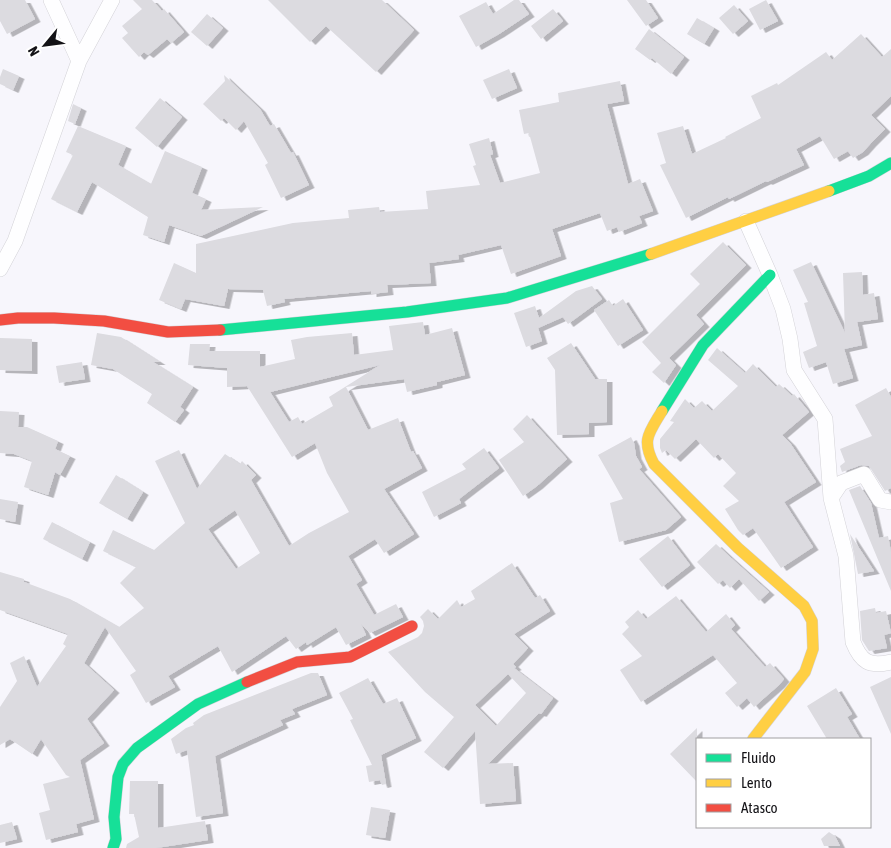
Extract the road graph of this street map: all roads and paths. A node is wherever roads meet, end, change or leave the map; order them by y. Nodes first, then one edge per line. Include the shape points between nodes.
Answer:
1 (51, 0) edge
2 (112, 0) edge
3 (79, 61) junction
4 (891, 163) edge
5 (746, 221) junction
6 (0, 269) edge
7 (770, 275) junction
8 (0, 320) edge
9 (831, 498) junction
10 (891, 502) edge
11 (412, 626) dead end
12 (891, 662) edge
13 (754, 738) edge
14 (113, 848) edge

1 - 3 street
2 - 3 street
3 - 6 street via 14,241
4 - 5 street via 869,176
5 - 7 street
5 - 8 street via 623,264 507,298 407,312 228,330 168,332 104,321 54,318
7 - 9 street via 783,309 794,370 825,418
7 - 13 street via 703,345 647,435 648,451 654,464 738,548 804,606 812,621 813,649 805,672
9 - 10 street via 841,484 864,474 880,500
9 - 12 street via 846,556 853,642 864,660 873,664
11 - 14 street via 350,657 297,662 264,674 198,704 137,748 123,764 118,777

